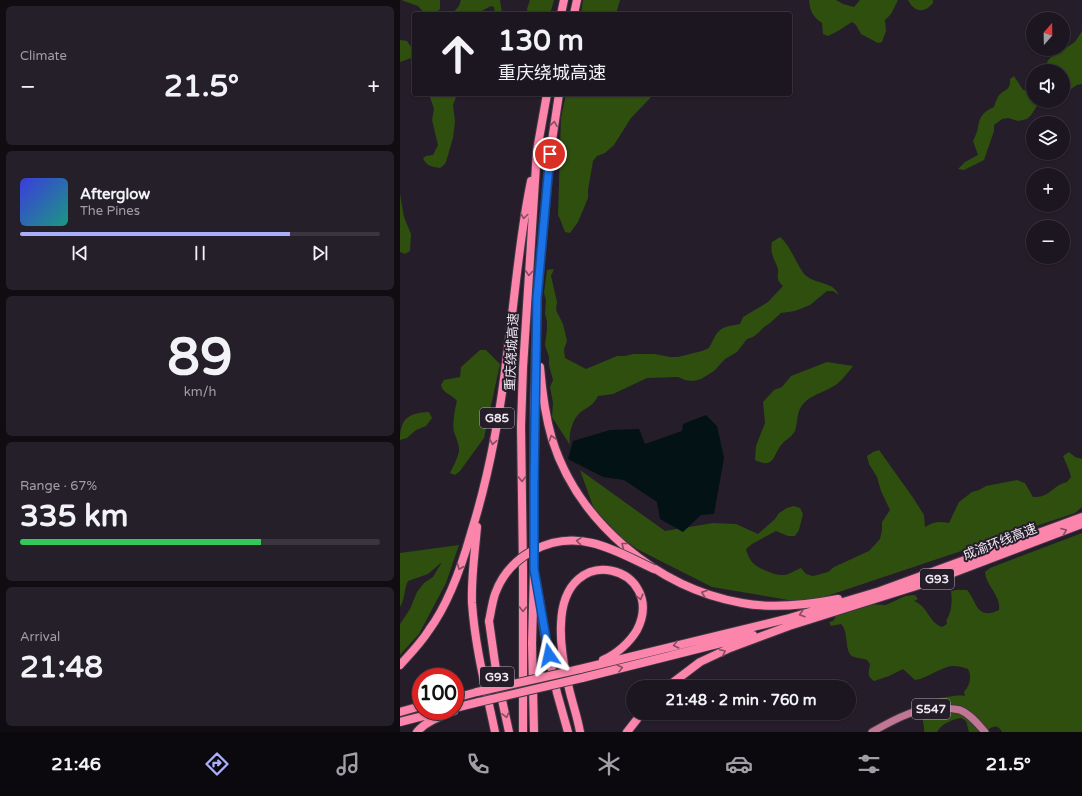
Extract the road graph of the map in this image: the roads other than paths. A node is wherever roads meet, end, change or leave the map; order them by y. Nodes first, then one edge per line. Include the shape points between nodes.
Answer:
1 (564, 0) edge
2 (577, 0) edge
3 (561, 12) edge
4 (574, 12) edge
5 (547, 96) edge
6 (559, 96) edge
7 (537, 150) junction
8 (536, 332) junction
9 (480, 506) junction
10 (1082, 516) edge
11 (1082, 524) edge
12 (534, 569) junction
13 (654, 569) junction
14 (880, 591) junction
15 (789, 626) junction
16 (400, 665) edge
17 (580, 669) junction
18 (676, 680) edge
19 (464, 696) edge
20 (464, 706) edge
21 (412, 709) edge
22 (400, 712) edge
23 (412, 719) edge
24 (434, 720) edge
25 (636, 720) edge
26 (400, 722) edge
27 (417, 732) edge
28 (495, 732) edge
29 (509, 732) edge
30 (523, 732) edge
31 (534, 732) edge
32 (568, 732) edge
33 (580, 732) edge
34 (627, 732) edge
35 (872, 732) edge
36 (985, 732) edge

1 - 3 highway
2 - 4 highway
5 - 7 highway, 重庆绕城高速 / G85
8 -> 6 highway, 重庆绕城高速 via 550,154
7 -> 9 highway, G85 via 519,248 506,363
7 -> 30 highway, 重庆绕城高速 via 521,426
8 - 12 highway, 重庆绕城高速
13 -> 8 highway, bridge via 613,536 597,518 583,500 560,460 544,403
9 -> 16 highway, G85 via 465,555 445,602 429,630
9 - 28 highway via 472,578 472,603 478,651
10 - 14 highway, 成渝环线高速 / G93
15 -> 11 highway, 成渝环线高速 / G93 via 929,582
12 - 31 highway, 重庆绕城高速
12 - 32 highway via 548,650
14 -> 13 highway, G93 via 814,603 767,606 712,596
13 -> 29 highway, G93, bridge via 616,551 577,540 547,544 529,552 506,574 495,593 490,621 497,677
14 -> 17 highway via 786,619
18 -> 15 highway, G93 via 700,662
20 -> 15 highway, bridge
17 - 19 highway, bridge
33 -> 17 highway via 566,678 561,624 564,606 568,591 583,575 596,570 616,571 627,576 636,586 643,609 641,621 633,637 624,646 610,657
21 - 22 highway
23 - 26 highway
24 - 27 highway
25 - 34 highway
35 - 36 main road, S547 via 914,711 941,708 960,710

